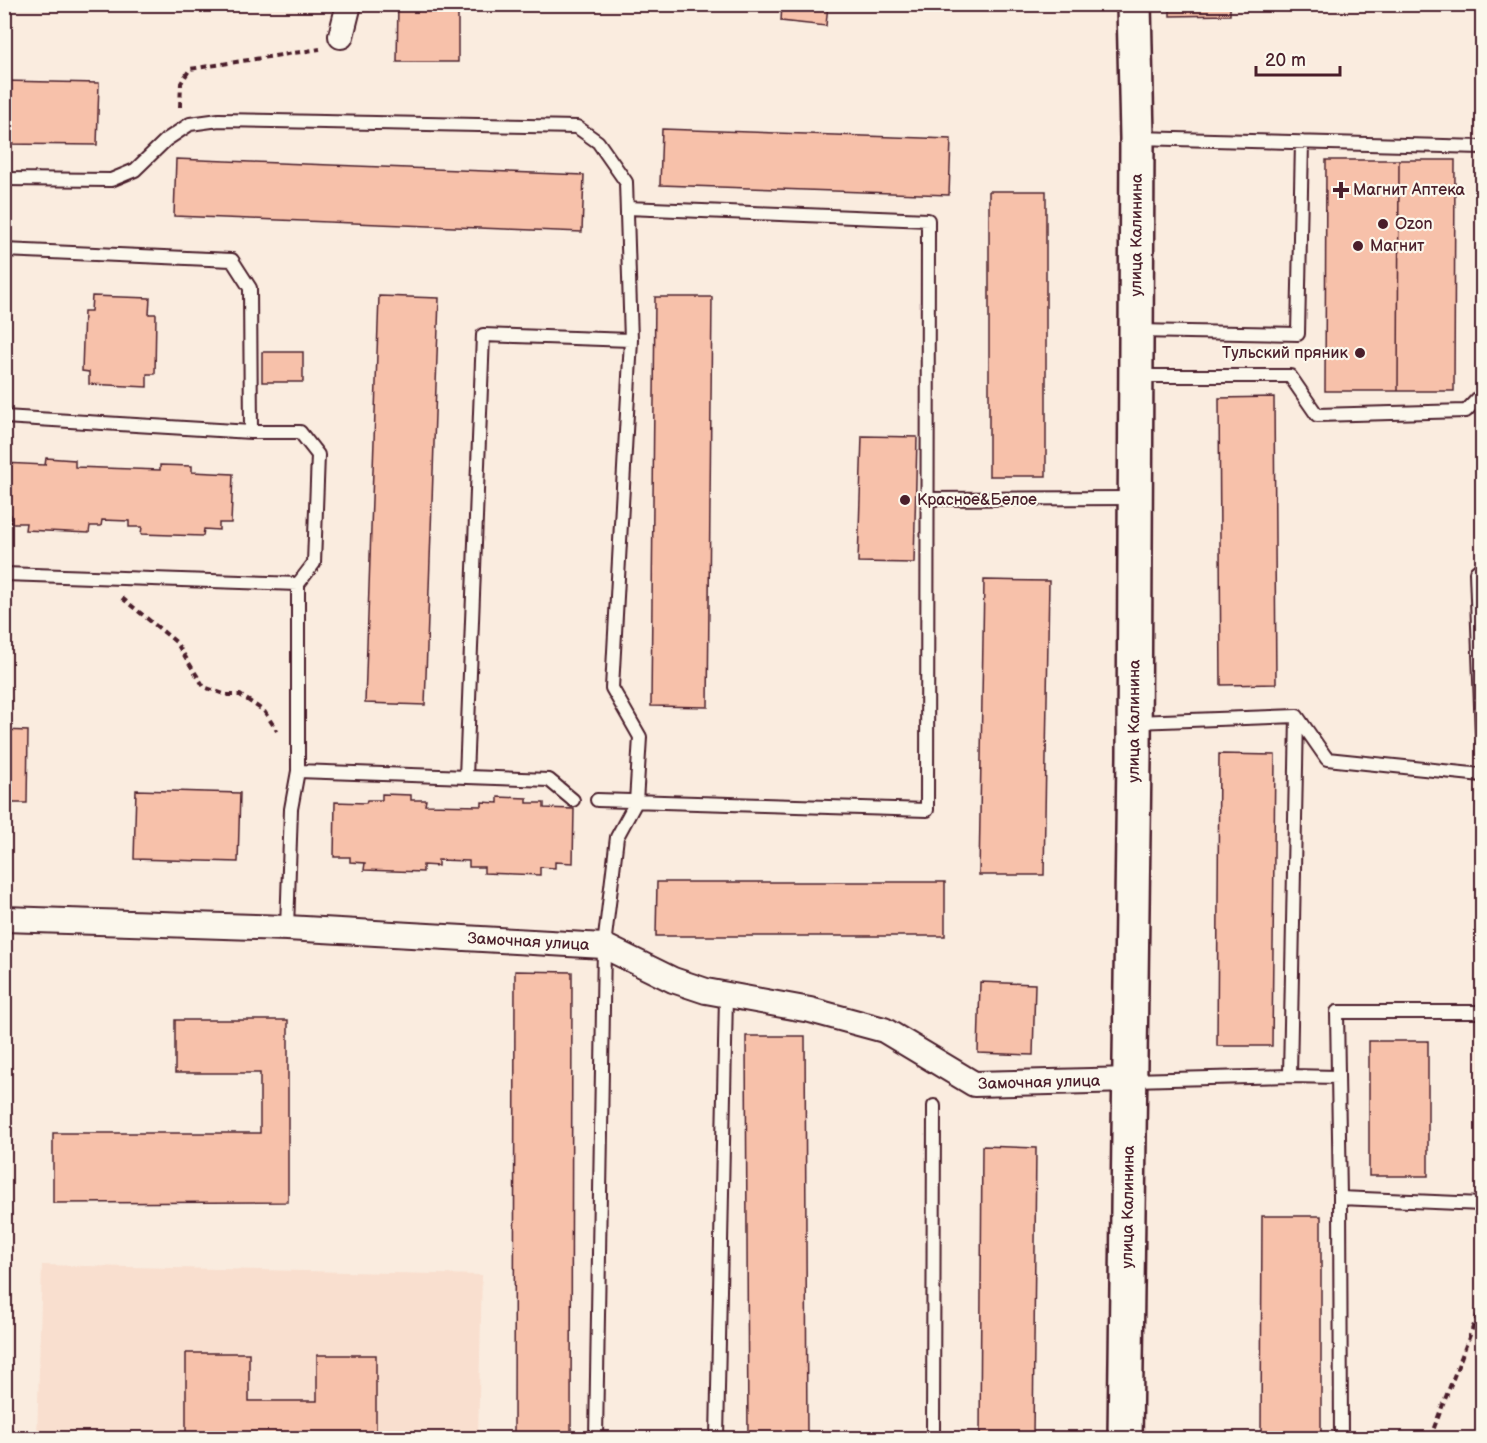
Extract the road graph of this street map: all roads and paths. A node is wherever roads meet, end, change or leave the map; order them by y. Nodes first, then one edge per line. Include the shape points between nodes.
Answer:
1 (349, 4) edge
2 (1134, 4) edge
3 (341, 36) joint
4 (178, 131) junction
5 (1137, 138) junction
6 (1302, 142) junction
7 (1482, 147) edge
8 (4, 179) edge
9 (627, 208) junction
10 (4, 250) edge
11 (1136, 331) junction
12 (631, 340) junction
13 (1136, 376) junction
14 (1482, 394) edge
15 (4, 417) edge
16 (251, 432) junction
17 (1135, 498) junction
18 (928, 499) junction
19 (1482, 567) edge
20 (4, 574) edge
21 (298, 584) junction
22 (120, 596) dead end
23 (1297, 716) junction
24 (1134, 722) junction
25 (1482, 734) edge
26 (298, 766) junction
27 (1482, 775) edge
28 (466, 777) junction
29 (573, 800) dead end
30 (597, 800) dead end
31 (636, 802) junction
32 (4, 919) edge
33 (287, 928) junction
34 (604, 946) junction
35 (726, 996) junction
36 (1482, 1012) edge
37 (1290, 1076) junction
38 (1338, 1077) junction
39 (1132, 1080) junction
40 (934, 1106) dead end
41 (1340, 1198) junction
42 (1482, 1204) edge
43 (1482, 1304) edge
44 (596, 1438) edge
45 (717, 1438) edge
46 (933, 1438) edge
47 (1125, 1438) edge
48 (1341, 1438) edge
49 (1430, 1438) edge

1 - 3 street
2 - 5 street, улица Калинина
3 - 4 path via 316,51 190,69 181,83
4 - 8 lane via 135,170 111,180
4 - 9 lane via 190,124 219,120 577,128 598,142 626,182
5 - 6 lane
5 - 11 street, улица Калинина
6 - 7 lane
6 - 11 lane via 1298,334
9 - 12 lane
9 - 18 lane via 928,220
10 - 16 lane via 232,260 250,288
11 - 13 street, улица Калинина
12 - 28 lane via 483,335
12 - 31 lane via 612,688 640,737
13 - 14 lane via 1290,376 1317,415 1466,411
13 - 17 street, улица Калинина
15 - 16 lane
16 - 21 lane via 300,432 318,455 314,563
17 - 18 lane
17 - 24 street, улица Калинина
18 - 31 lane via 927,810
19 - 25 lane via 1476,572
20 - 21 lane
21 - 26 lane
22 - 26 path via 176,642 204,687 240,695 264,711
23 - 24 lane
23 - 27 lane via 1328,759
23 - 37 lane
24 - 39 street, улица Калинина
26 - 28 lane
26 - 33 lane via 291,809
28 - 29 lane via 549,780
30 - 31 lane
31 - 34 lane via 616,837
32 - 33 street, Замочная улица
33 - 34 street, Замочная улица
34 - 35 street, Замочная улица via 673,980
34 - 44 lane
35 - 39 street, Замочная улица via 810,1010 884,1030 974,1084
35 - 45 lane
36 - 38 lane via 1337,1012
37 - 38 lane
37 - 39 lane
38 - 41 lane
39 - 47 street, улица Калинина
40 - 46 lane
41 - 42 lane
41 - 48 lane
43 - 49 path

